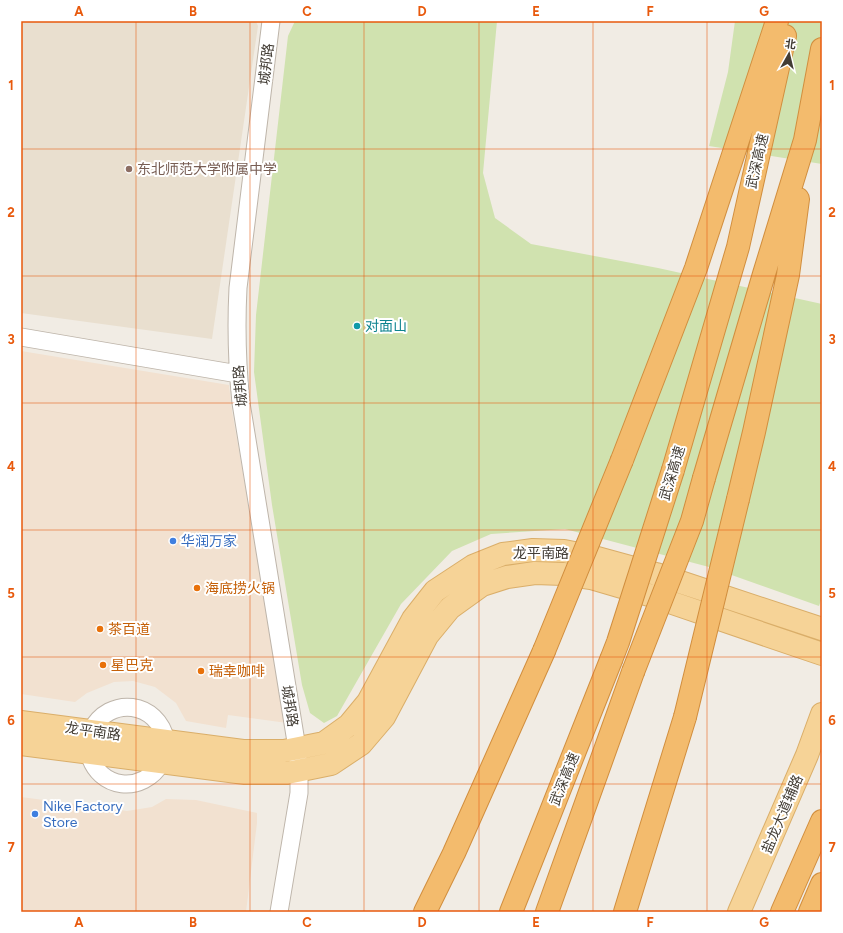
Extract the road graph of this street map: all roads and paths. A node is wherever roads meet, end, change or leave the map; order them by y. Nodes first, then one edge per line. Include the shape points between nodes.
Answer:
1 (271, 21) edge
2 (777, 21) edge
3 (789, 21) edge
4 (822, 49) edge
5 (805, 140) junction
6 (21, 336) edge
7 (238, 374) junction
8 (822, 628) edge
9 (822, 654) edge
10 (822, 714) edge
11 (21, 722) edge
12 (91, 731) junction
13 (166, 741) junction
14 (21, 744) edge
15 (297, 748) junction
16 (299, 770) junction
17 (822, 821) edge
18 (822, 884) edge
19 (279, 912) edge
20 (425, 912) edge
21 (511, 912) edge
22 (547, 912) edge
23 (625, 912) edge
24 (739, 912) edge
25 (782, 912) edge
26 (810, 912) edge

1 - 7 street, 城邦路 via 238,288
2 - 20 highway, bridge via 696,268 622,460 544,651
3 - 21 highway, 武深高速, bridge via 738,247 673,470 618,642
4 - 5 highway, 武深高速
5 - 22 highway, 武深高速, bridge via 692,521 633,672
5 - 23 highway, bridge via 788,274 738,499 685,718
6 - 7 street
7 - 15 street, 城邦路 via 246,440
8 - 15 main road, 龙平南路 via 656,574 594,557 533,550 502,554 473,566 435,591 413,619 368,702 349,725 324,743
9 - 16 main road, 龙平南路 via 649,594 591,578 535,573 506,577 482,585 450,608 427,636 384,718 361,744 331,764
10 - 24 main road, 盐龙大道辅路
11 - 12 main road, 龙平南路
12 - 13 main road, 龙平南路
12 - 13 street via 95,722 115,708 139,708 159,723
13 - 15 main road, 龙平南路 via 243,751 284,751
14 - 16 main road, 龙平南路 via 244,773 287,773
15 - 16 street, 城邦路
16 - 19 street, 城邦路 via 299,793
17 - 25 highway
18 - 26 highway

